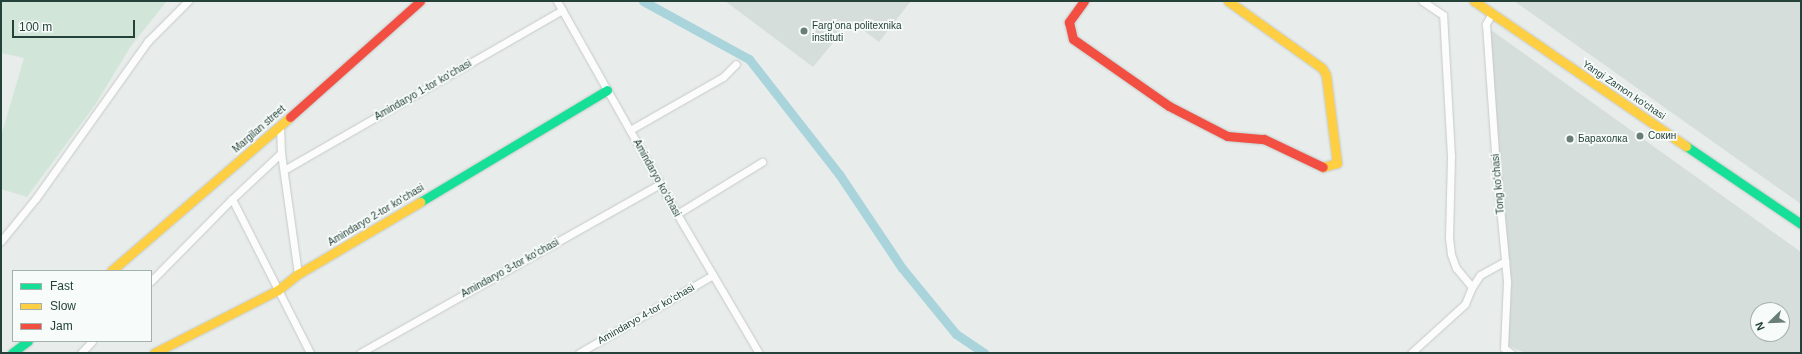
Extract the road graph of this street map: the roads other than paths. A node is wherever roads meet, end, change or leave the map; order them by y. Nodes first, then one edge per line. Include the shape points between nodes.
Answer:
1 (188, 1) edge
2 (420, 1) edge
3 (557, 1) edge
4 (1084, 1) edge
5 (1228, 1) edge
6 (1422, 1) edge
7 (1474, 1) edge
8 (562, 10) junction
9 (1492, 13) junction
10 (736, 64) dead end
11 (607, 90) junction
12 (280, 126) junction
13 (630, 130) junction
14 (281, 153) junction
15 (762, 162) dead end
16 (284, 170) junction
17 (660, 184) junction
18 (232, 199) junction
19 (677, 214) junction
20 (1801, 224) edge
21 (1, 241) edge
22 (1505, 261) junction
23 (112, 270) edge
24 (298, 274) junction
25 (713, 275) junction
26 (152, 281) edge
27 (1472, 286) junction
28 (278, 290) junction
29 (27, 342) edge
30 (91, 342) edge
31 (12, 353) edge
32 (80, 353) edge
33 (154, 353) edge
34 (310, 353) edge
35 (360, 353) edge
36 (579, 353) edge
37 (759, 353) edge
38 (1411, 353) edge
39 (1511, 353) edge

1 - 21 street via 148,41 36,198
2 - 12 street, Margilan street
3 - 8 street, Amindaryo koʻchasi
4 - 5 street via 1068,22 1073,39 1169,106 1227,136 1264,139 1322,167 1337,162 1326,75 1322,68
6 - 27 street via 1442,15 1451,156 1448,238 1456,268
7 - 9 street, Yangi Zamon ko'chasi
8 - 11 street, Amindaryo koʻchasi
8 - 16 street, Amindaryo 1-tor koʻchasi
9 - 20 street, Yangi Zamon ko'chasi
9 - 22 street, Tong koʻchasi via 1486,24
10 - 13 street via 723,77
11 - 13 street, Amindaryo koʻchasi
11 - 24 street, Amindaryo 2-tor koʻchasi
12 - 14 street
12 - 23 street, Margilan street
13 - 17 street, Amindaryo koʻchasi
14 - 16 street
14 - 18 street
15 - 19 street
16 - 24 street
17 - 19 street, Amindaryo koʻchasi
17 - 35 street, Amindaryo 3-tor koʻchasi
18 - 26 street
18 - 28 street
19 - 25 street, Amindaryo koʻchasi
22 - 27 street via 1480,275
22 - 39 street, Tong koʻchasi via 1507,282 1504,348
24 - 28 street, Amindaryo 2-tor koʻchasi
25 - 36 street, Amindaryo 4-tor koʻchasi
25 - 37 street, Amindaryo koʻchasi
27 - 38 street via 1465,304
28 - 33 street, Amindaryo 2-tor koʻchasi
28 - 34 street
29 - 31 street
30 - 32 street

